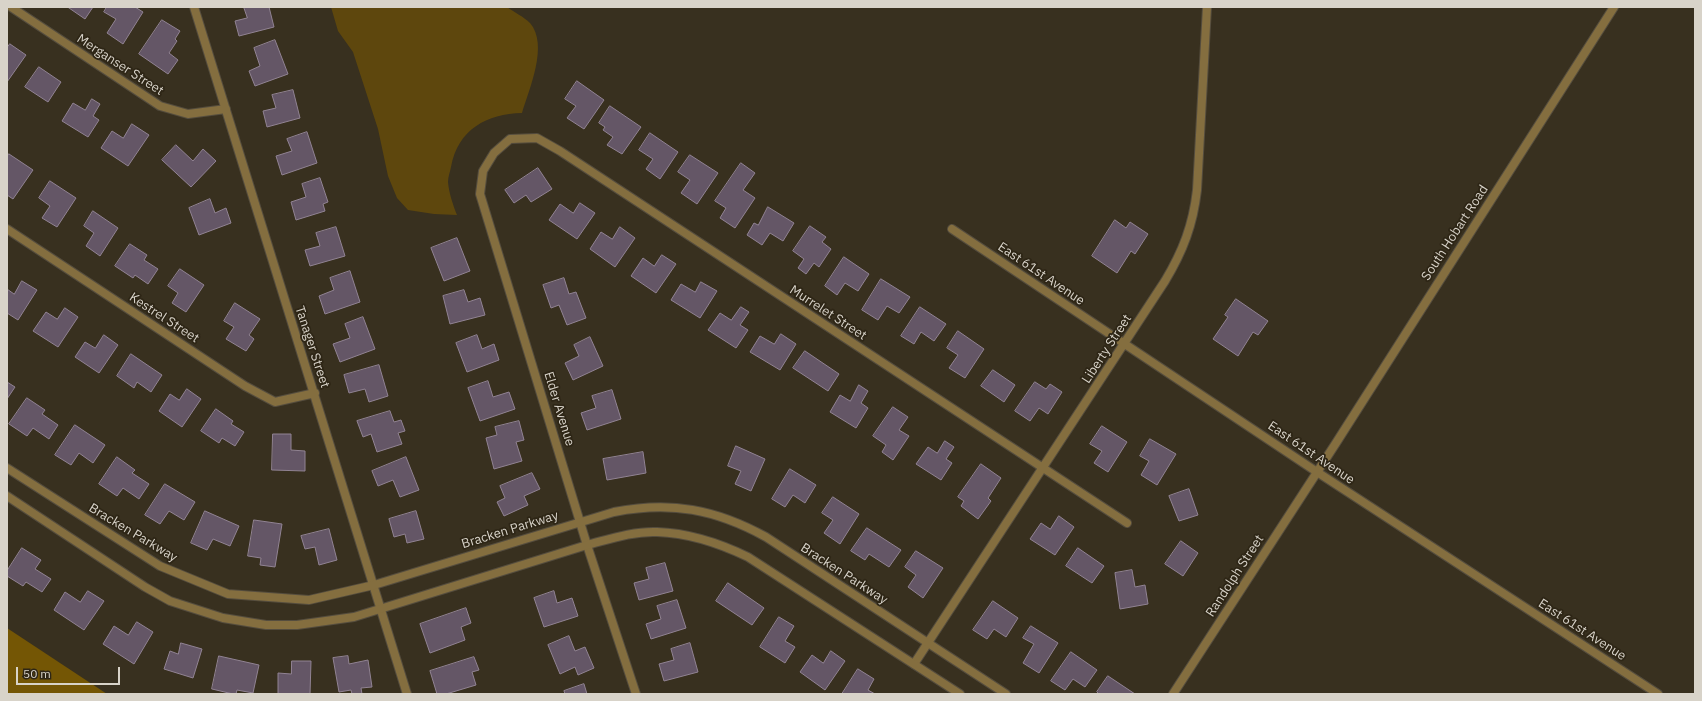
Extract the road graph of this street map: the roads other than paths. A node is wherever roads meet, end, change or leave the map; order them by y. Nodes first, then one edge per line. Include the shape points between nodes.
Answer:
1 (11, 7) edge
2 (194, 7) edge
3 (1207, 7) edge
4 (1614, 7) edge
5 (226, 109) junction
6 (510, 139) joint
7 (952, 229) dead end
8 (7, 230) edge
9 (1124, 343) junction
10 (315, 394) junction
11 (7, 468) edge
12 (1043, 468) junction
13 (1317, 472) junction
14 (7, 496) edge
15 (580, 521) junction
16 (1127, 523) dead end
17 (587, 545) junction
18 (374, 585) junction
19 (381, 608) junction
20 (928, 643) junction
21 (914, 664) junction
22 (407, 694) edge
23 (636, 694) edge
24 (960, 694) edge
25 (1006, 694) edge
26 (1173, 694) edge
27 (1658, 694) edge

1 - 5 street, Merganser Street via 160,106 188,114
2 - 5 street, Tanager Street
3 - 9 street, Liberty Street via 1195,209 1177,261
4 - 13 street, South Hobart Road
5 - 10 street, Tanager Street
6 - 12 street, Murrelet Street via 537,138 560,151
6 - 15 street, Elder Avenue via 494,153 483,171 480,194
7 - 9 street, East 61st Avenue
8 - 10 street, Kestrel Street via 245,386 275,402
9 - 12 street, Liberty Street
9 - 13 street, East 61st Avenue
10 - 18 street, Tanager Street
11 - 18 street, Bracken Parkway via 160,566 228,594 309,600
12 - 16 street, Murrelet Street
12 - 20 street, Liberty Street
13 - 26 street, Randolph Street
13 - 27 street, East 61st Avenue
14 - 19 street via 145,587 203,613 253,624 297,625 334,621
15 - 17 street, Elder Avenue
15 - 18 street, Bracken Parkway
15 - 20 street, Bracken Parkway via 614,512 654,507 681,508 718,515 766,537
17 - 19 street
17 - 21 street via 621,536 656,532 675,533 714,542 754,561
17 - 23 street, Elder Avenue
18 - 19 street, Tanager Street
19 - 22 street, Tanager Street
20 - 21 street, Liberty Street
20 - 25 street, Bracken Parkway
21 - 24 street

